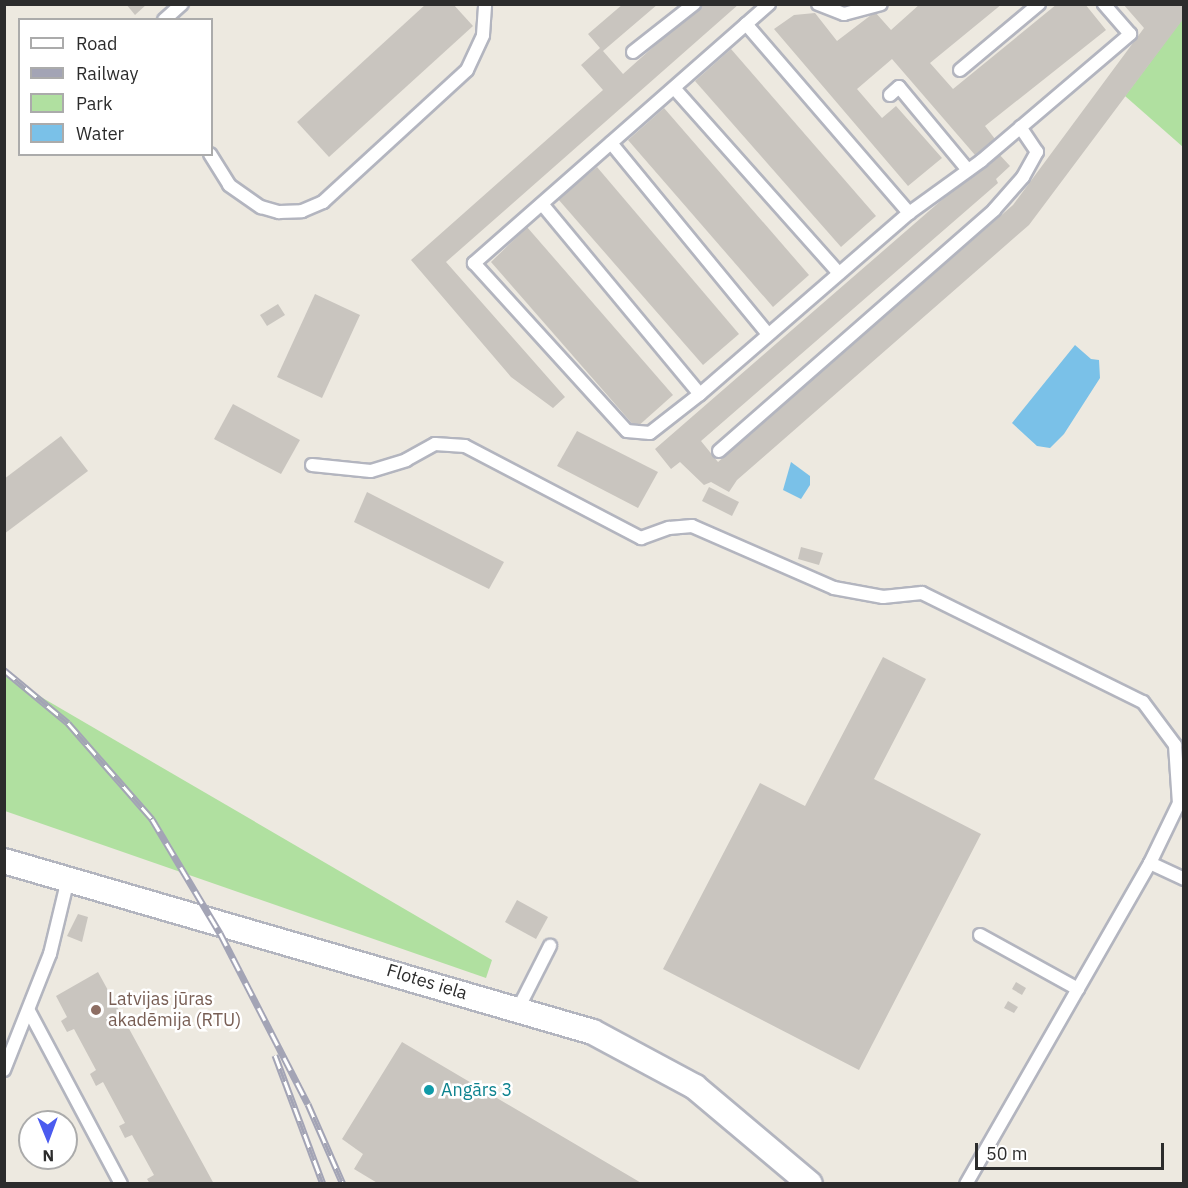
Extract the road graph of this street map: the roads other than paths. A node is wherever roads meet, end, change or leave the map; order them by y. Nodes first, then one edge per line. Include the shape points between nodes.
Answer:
1 (182, 4) edge
2 (485, 4) edge
3 (694, 4) edge
4 (769, 4) edge
5 (818, 4) edge
6 (881, 4) edge
7 (1040, 4) edge
8 (1104, 4) edge
9 (166, 18) edge
10 (747, 24) junction
11 (633, 52) dead end
12 (960, 70) dead end
13 (674, 88) junction
14 (890, 95) dead end
15 (1020, 127) junction
16 (611, 143) junction
17 (211, 156) edge
18 (968, 170) junction
19 (543, 204) junction
20 (909, 213) junction
21 (839, 273) junction
22 (767, 333) junction
23 (700, 394) junction
24 (719, 451) dead end
25 (312, 465) dead end
26 (4, 861) edge
27 (1150, 863) junction
28 (68, 879) junction
29 (1184, 879) edge
30 (980, 935) dead end
31 (550, 946) dead end
32 (1078, 989) junction
33 (518, 1010) junction
34 (29, 1011) junction
35 (4, 1070) edge
36 (121, 1184) edge
37 (810, 1184) edge
38 (966, 1184) edge

1 - 9 lane
2 - 17 lane via 483,35 467,70 323,202 302,211 279,212 261,207 229,185
3 - 11 lane
4 - 10 lane
5 - 6 lane via 844,14
7 - 12 lane
8 - 15 lane via 1130,34
10 - 13 lane
10 - 20 lane
13 - 16 lane
13 - 21 lane
14 - 18 lane via 899,87
15 - 18 lane
15 - 24 lane via 1037,152 1023,177 994,210
16 - 19 lane
16 - 22 lane
18 - 20 lane
19 - 23 lane
19 - 23 lane via 474,263 627,431 650,433
20 - 21 lane
21 - 22 lane
22 - 23 lane
25 - 27 lane via 371,471 406,460 435,444 465,446 641,538 669,528 692,526 834,588 883,597 922,592 1143,702 1175,745 1179,803
26 - 28 street, Flotes iela
27 - 29 lane
27 - 32 lane
28 - 33 street, Flotes iela
28 - 34 lane via 50,954
30 - 32 lane
31 - 33 lane
32 - 38 lane
33 - 37 street, Flotes iela via 593,1032 695,1087
34 - 35 lane
34 - 36 lane

